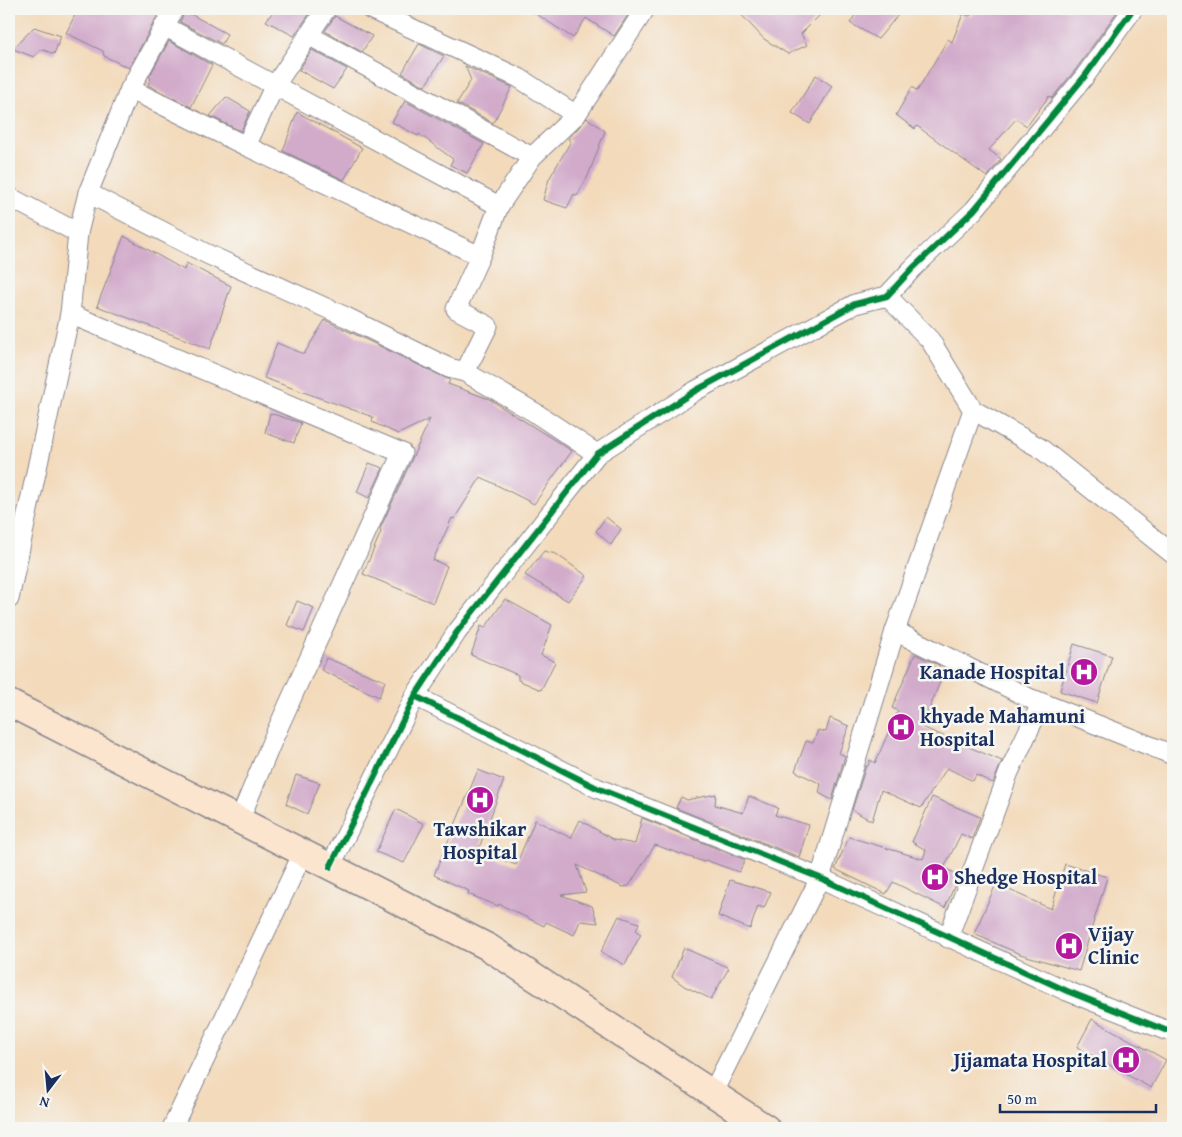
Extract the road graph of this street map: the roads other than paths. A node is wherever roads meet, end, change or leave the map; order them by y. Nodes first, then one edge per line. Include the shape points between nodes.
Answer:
1 (174, 9) edge
2 (326, 9) edge
3 (370, 9) edge
4 (645, 9) edge
5 (1133, 9) edge
6 (164, 26) junction
7 (310, 36) junction
8 (274, 87) junction
9 (130, 90) junction
10 (576, 115) junction
11 (246, 146) junction
12 (532, 157) junction
13 (88, 193) junction
14 (9, 197) edge
15 (499, 206) junction
16 (78, 233) junction
17 (480, 256) junction
18 (887, 296) junction
19 (70, 314) junction
20 (465, 372) junction
21 (973, 410) junction
22 (597, 454) junction
23 (1173, 554) edge
24 (9, 600) edge
25 (895, 631) junction
26 (415, 696) junction
27 (1035, 700) junction
28 (9, 703) edge
29 (1173, 755) edge
30 (240, 821) junction
31 (303, 853) junction
32 (330, 868) junction
33 (820, 878) junction
34 (948, 938) junction
35 (1173, 1028) edge
36 (712, 1094) junction
37 (172, 1128) edge
38 (766, 1128) edge

1 - 6 street
2 - 7 street
3 - 10 street via 519,78
4 - 10 street
5 - 18 street via 1085,76 974,210
6 - 8 street
6 - 9 street
7 - 8 street
7 - 12 street
8 - 11 street
8 - 15 street
9 - 11 street
9 - 13 street
10 - 12 street
11 - 17 street
12 - 15 street
13 - 16 street
13 - 20 street via 207,254 450,368
14 - 16 street
15 - 17 street
16 - 19 street
17 - 20 street via 456,308 488,326
18 - 21 street via 930,340
18 - 22 street via 855,304 695,391
19 - 24 street
19 - 30 street via 402,453 273,738
20 - 22 street
21 - 23 street via 1040,448
21 - 25 street
22 - 26 street via 457,632
25 - 27 street
25 - 33 street
26 - 32 street
26 - 33 street via 598,788
27 - 29 street
27 - 34 street via 1041,704 1009,772
28 - 30 main road
30 - 31 main road
31 - 32 main road
31 - 37 street
32 - 36 main road via 488,947
33 - 34 street
33 - 36 street
34 - 35 street via 1067,991 1165,1030
36 - 38 main road

